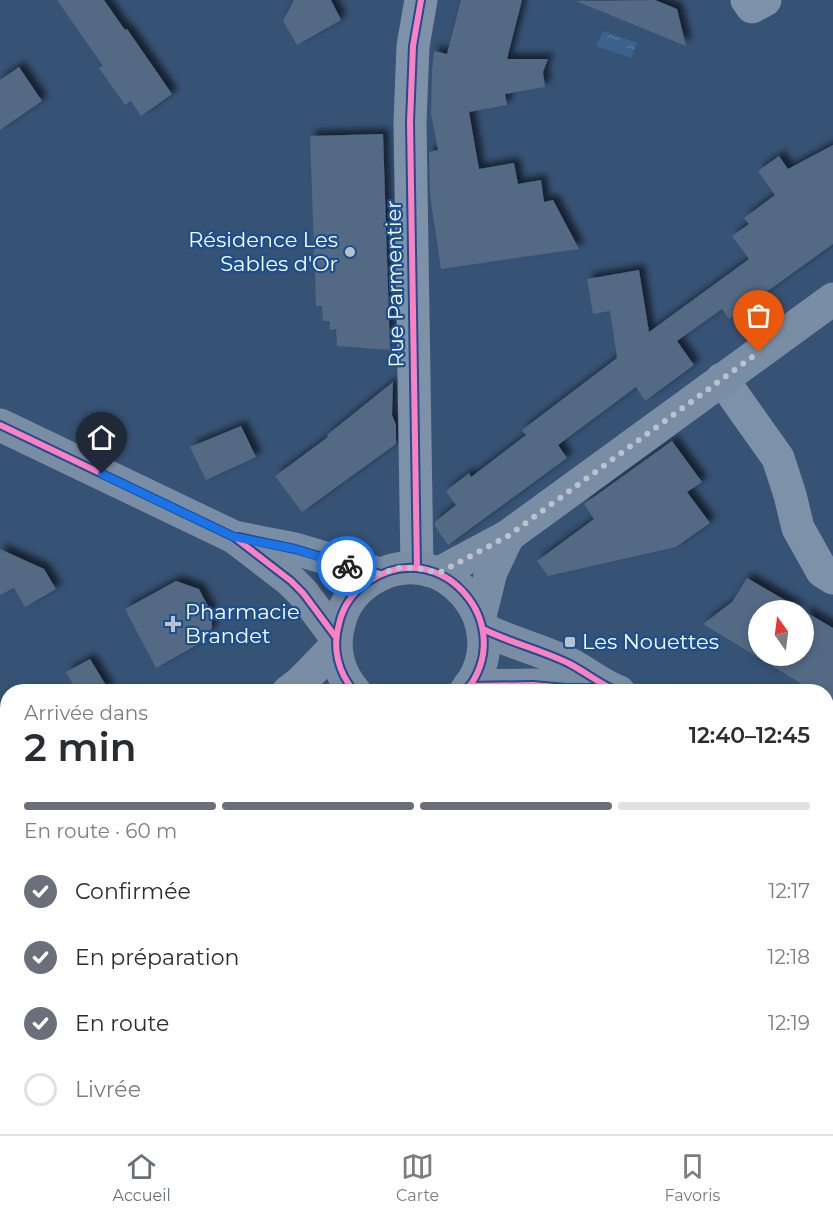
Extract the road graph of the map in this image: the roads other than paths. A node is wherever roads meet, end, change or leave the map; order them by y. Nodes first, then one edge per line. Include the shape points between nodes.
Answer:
1 (421, 0) edge
2 (747, 0) edge
3 (765, 0) edge
4 (833, 299) edge
5 (722, 379) junction
6 (0, 425) edge
7 (508, 536) junction
8 (234, 537) junction
9 (428, 571) junction
10 (380, 574) junction
11 (833, 578) edge
12 (481, 623) junction
13 (335, 642) junction
14 (298, 684) edge
15 (348, 684) edge
16 (470, 684) edge
17 (603, 684) edge

1 - 9 street, Rue Parmentier via 413,46 410,122 414,404
2 - 3 street via 752,7
4 - 5 main road
5 - 7 main road
5 - 11 street via 778,458 798,528 822,571
6 - 8 main road
7 - 9 main road
7 - 12 main road via 491,572
8 - 10 main road via 295,549
8 - 13 main road via 303,593
9 - 10 main road via 398,568
9 - 12 main road via 456,584 470,598
10 - 13 main road via 358,589 342,610
12 - 16 main road via 484,649
12 - 17 main road via 507,640 571,665
13 - 14 main road
13 - 15 main road via 339,667

